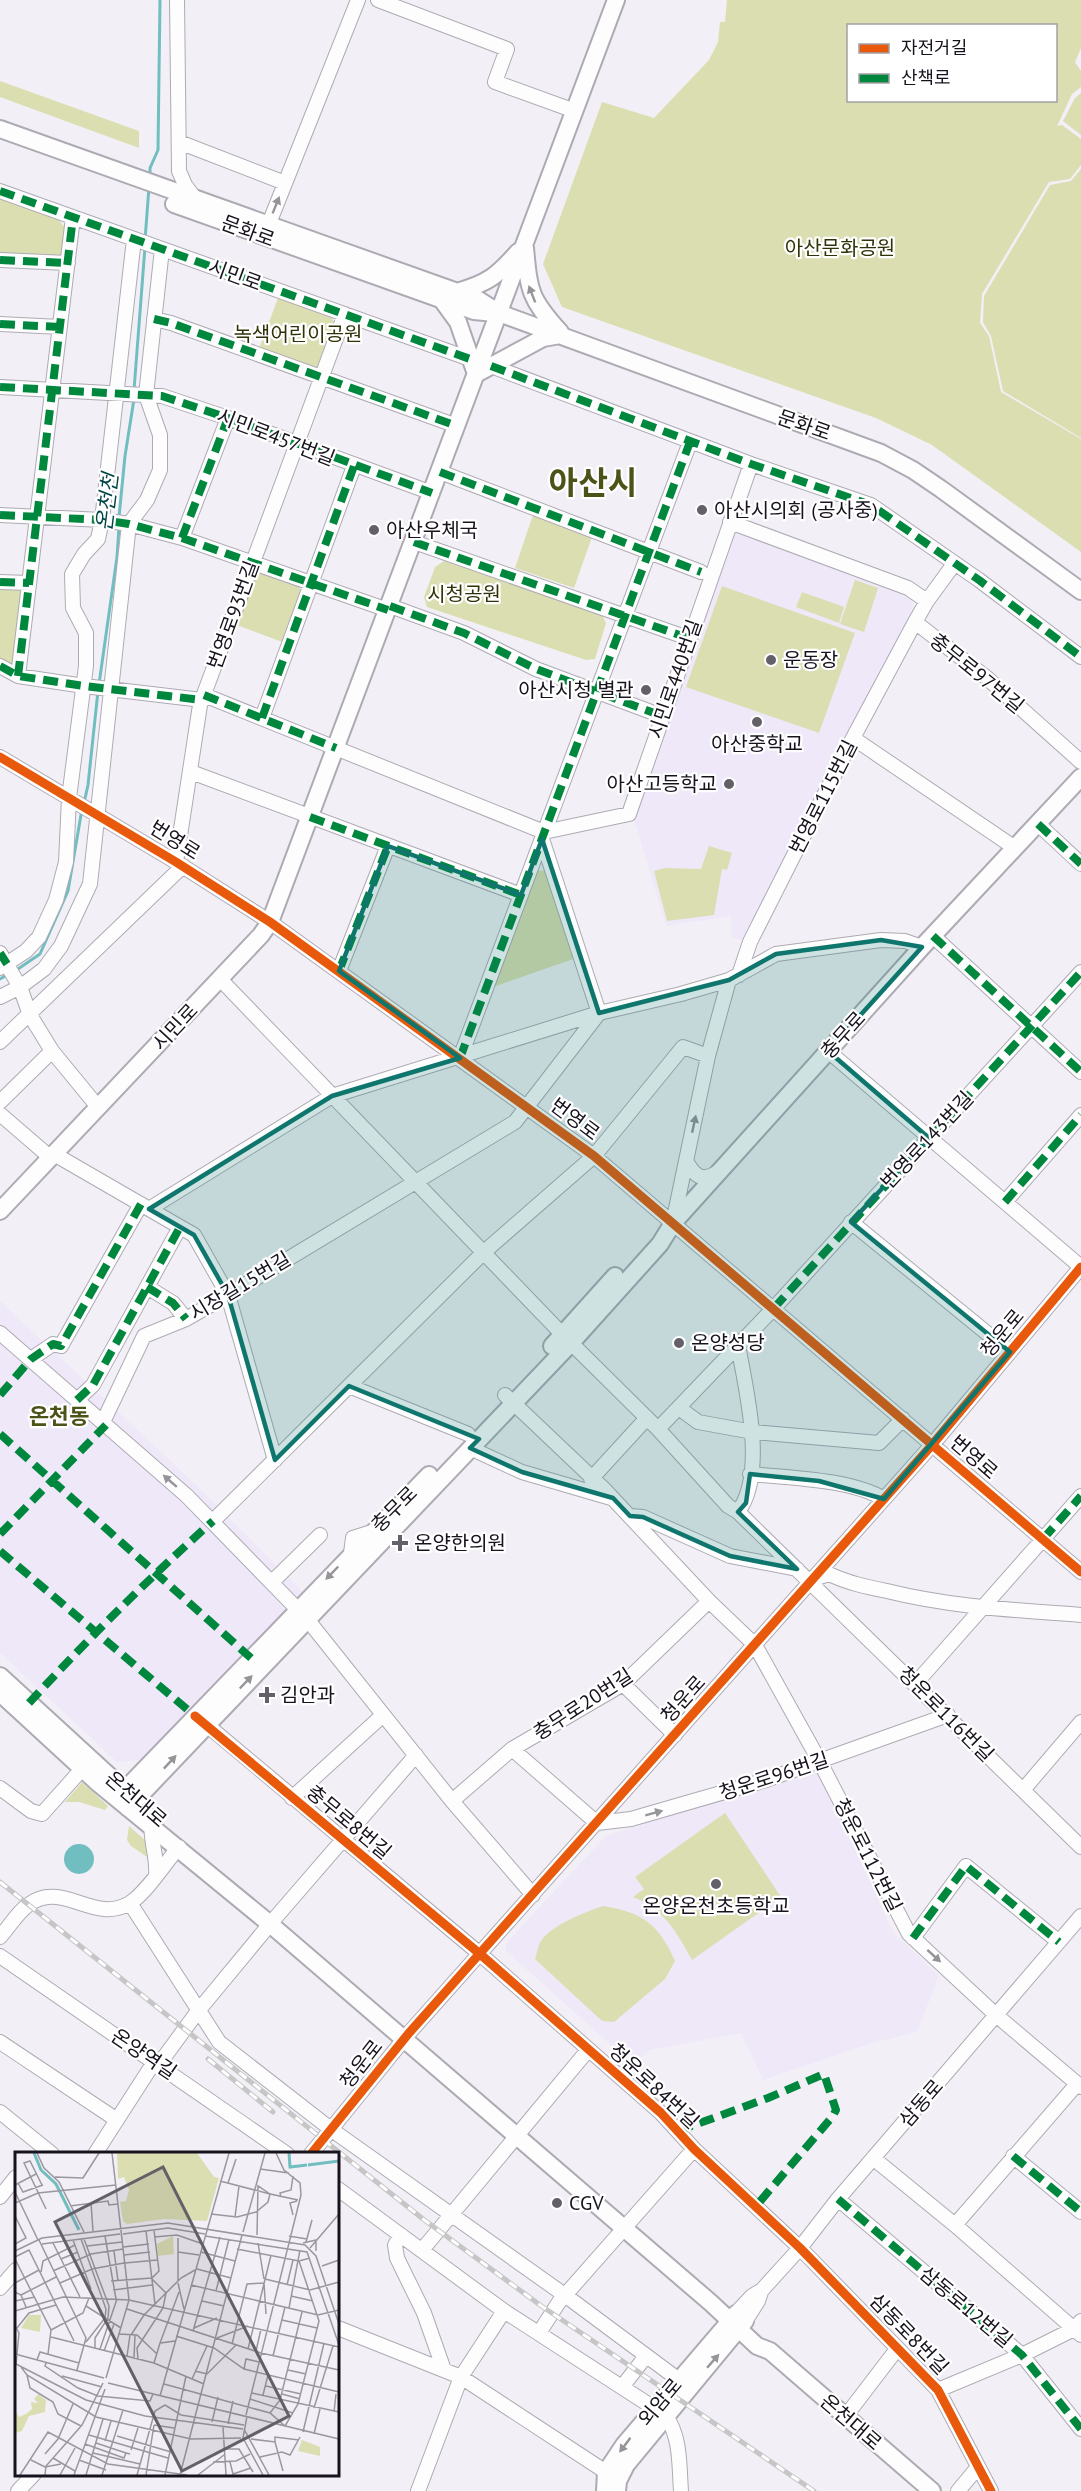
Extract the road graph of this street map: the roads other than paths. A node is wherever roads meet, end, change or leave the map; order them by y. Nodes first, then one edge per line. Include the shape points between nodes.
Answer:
1 (177, 0) edge
2 (358, 0) edge
3 (378, 0) edge
4 (616, 0) edge
5 (574, 111) junction
6 (0, 129) edge
7 (0, 140) edge
8 (179, 142) junction
9 (179, 171) junction
10 (285, 183) junction
11 (140, 186) junction
12 (166, 190) junction
13 (0, 191) edge
14 (196, 200) junction
15 (73, 217) junction
16 (268, 226) junction
17 (134, 239) junction
18 (525, 244) junction
19 (162, 249) junction
20 (0, 260) edge
21 (68, 262) junction
22 (450, 296) junction
23 (499, 313) junction
24 (345, 314) junction
25 (154, 319) junction
26 (0, 324) edge
27 (60, 327) junction
28 (561, 334) junction
29 (479, 366) junction
30 (322, 376) junction
31 (0, 387) edge
32 (52, 390) junction
33 (118, 393) junction
34 (146, 395) junction
35 (228, 418) junction
36 (457, 426) junction
37 (690, 442) junction
38 (296, 445) junction
39 (751, 464) junction
40 (354, 466) junction
41 (440, 472) junction
42 (432, 493) junction
43 (0, 515) edge
44 (37, 517) junction
45 (102, 520) junction
46 (730, 522) junction
47 (129, 524) junction
48 (182, 538) junction
49 (414, 542) junction
50 (649, 551) junction
51 (253, 563) junction
52 (954, 564) junction
53 (701, 572) dead end
54 (0, 582) edge
55 (29, 583) junction
56 (311, 584) junction
57 (1081, 591) edge
58 (927, 601) junction
59 (389, 608) junction
60 (625, 616) junction
61 (915, 622) junction
62 (688, 638) junction
63 (1081, 657) edge
64 (0, 666) edge
65 (18, 676) junction
66 (84, 687) junction
67 (111, 689) junction
68 (597, 692) junction
69 (203, 697) junction
70 (662, 716) junction
71 (262, 718) junction
72 (853, 738) junction
73 (336, 748) junction
74 (0, 758) edge
75 (1081, 762) edge
76 (191, 772) junction
77 (1081, 777) edge
78 (69, 798) junction
79 (97, 814) junction
80 (310, 817) junction
81 (1038, 824) junction
82 (543, 835) junction
83 (388, 846) junction
84 (1015, 848) junction
85 (180, 864) junction
86 (1081, 864) edge
87 (520, 895) junction
88 (270, 922) junction
89 (928, 942) junction
90 (2, 962) edge
91 (339, 971) junction
92 (1081, 972) edge
93 (734, 977) junction
94 (220, 978) junction
95 (20, 987) junction
96 (0, 997) edge
97 (599, 1012) junction
98 (30, 1015) junction
99 (1032, 1027) junction
100 (0, 1042) edge
101 (52, 1051) junction
102 (828, 1052) junction
103 (708, 1056) junction
104 (460, 1058) junction
105 (1081, 1072) edge
106 (332, 1096) junction
107 (0, 1102) edge
108 (528, 1106) junction
109 (98, 1107) junction
110 (0, 1114) edge
111 (1081, 1115) edge
112 (929, 1138) junction
113 (594, 1155) junction
114 (52, 1156) junction
115 (686, 1161) junction
116 (718, 1172) junction
117 (414, 1181) junction
118 (1005, 1202) junction
119 (145, 1207) junction
120 (0, 1211) edge
121 (851, 1222) junction
122 (673, 1223) junction
123 (180, 1227) junction
124 (484, 1252) junction
125 (1081, 1267) edge
126 (147, 1287) junction
127 (228, 1295) junction
128 (774, 1308) junction
129 (186, 1319) junction
130 (0, 1333) edge
131 (567, 1339) junction
132 (738, 1345) junction
133 (1010, 1352) junction
134 (31, 1359) junction
135 (349, 1386) junction
136 (509, 1399) junction
137 (77, 1400) junction
138 (680, 1408) junction
139 (646, 1419) junction
140 (903, 1419) junction
141 (103, 1422) junction
142 (658, 1429) junction
143 (753, 1432) junction
144 (469, 1441) junction
145 (933, 1444) junction
146 (275, 1460) junction
147 (750, 1474) junction
148 (591, 1479) junction
149 (1081, 1496) edge
150 (613, 1498) junction
151 (884, 1499) junction
152 (738, 1512) junction
153 (630, 1516) junction
154 (213, 1521) junction
155 (320, 1534) dead end
156 (1043, 1539) junction
157 (797, 1569) junction
158 (1081, 1572) edge
159 (812, 1581) junction
160 (272, 1582) junction
161 (709, 1602) junction
162 (982, 1608) junction
163 (302, 1614) junction
164 (1081, 1615) edge
165 (755, 1645) junction
166 (0, 1676) edge
167 (916, 1683) junction
168 (623, 1684) junction
169 (0, 1693) edge
170 (383, 1715) junction
171 (948, 1715) junction
172 (200, 1720) junction
173 (1081, 1722) edge
174 (675, 1734) junction
175 (512, 1749) junction
176 (416, 1755) junction
177 (820, 1762) junction
178 (82, 1769) junction
179 (0, 1788) edge
180 (1023, 1790) junction
181 (292, 1798) junction
182 (126, 1799) junction
183 (452, 1801) junction
184 (153, 1821) junction
185 (597, 1823) junction
186 (341, 1840) junction
187 (1079, 1841) edge
188 (179, 1847) junction
189 (156, 1875) junction
190 (533, 1895) junction
191 (130, 1903) junction
192 (1081, 1916) edge
193 (272, 1921) junction
194 (0, 1937) edge
195 (913, 1938) junction
196 (1059, 1942) junction
197 (480, 1954) junction
198 (0, 1956) edge
199 (198, 2011) junction
200 (996, 2015) junction
201 (406, 2036) junction
202 (0, 2042) edge
203 (588, 2050) junction
204 (157, 2063) junction
205 (1079, 2086) edge
206 (0, 2112) edge
207 (117, 2120) junction
208 (332, 2130) junction
209 (519, 2133) junction
210 (694, 2149) junction
211 (43, 2151) edge
212 (96, 2152) edge
213 (284, 2152) edge
214 (314, 2152) edge
215 (1013, 2156) junction
216 (873, 2158) junction
217 (15, 2178) edge
218 (339, 2190) edge
219 (0, 2197) edge
220 (838, 2199) junction
221 (1081, 2212) edge
222 (451, 2215) junction
223 (627, 2225) junction
224 (955, 2225) junction
225 (401, 2235) junction
226 (800, 2248) junction
227 (422, 2250) junction
228 (15, 2271) edge
229 (0, 2288) edge
230 (566, 2296) junction
231 (504, 2311) junction
232 (738, 2320) junction
233 (339, 2328) edge
234 (1079, 2328) edge
235 (539, 2333) junction
236 (897, 2349) junction
237 (1022, 2355) junction
238 (646, 2356) junction
239 (444, 2370) junction
240 (461, 2377) junction
241 (679, 2380) junction
242 (622, 2387) junction
243 (938, 2390) junction
244 (660, 2412) junction
245 (845, 2417) junction
246 (1081, 2428) edge
247 (978, 2467) junction
248 (606, 2472) junction
249 (33, 2476) edge
250 (421, 2490) edge
251 (18, 2491) edge
252 (605, 2491) edge
253 (617, 2491) edge
254 (681, 2491) edge
255 (932, 2491) edge
256 (958, 2491) edge
257 (991, 2491) edge

1 - 8 street
2 - 10 street
3 - 5 street via 507,49 495,81
4 - 5 main road, 시민로
5 - 18 main road, 시민로
6 - 11 main road
7 - 11 main road
8 - 9 street
8 - 10 street
9 - 12 street
9 - 14 street
16 -> 10 street
11 - 12 main road
12 - 14 main road, 문화로
12 - 22 main road, 문화로
13 - 15 street, 시민로
14 - 16 main road, 문화로
15 - 17 street, 시민로
15 - 21 street
16 - 22 main road, 문화로
17 - 19 street, 시민로
17 - 33 street
18 - 22 main road via 482,285
18 - 23 main road, 시민로
28 -> 18 main road via 537,306 528,284
19 - 24 street, 시민로
19 - 25 street
20 - 21 street
21 - 27 street
22 - 23 main road, 문화로 via 477,299
22 - 29 main road
23 - 28 main road, 문화로
23 - 29 main road, 시민로
24 - 29 street, 시민로
24 - 30 street, 번영로93번길
25 - 30 street
25 - 34 street
26 - 27 street
27 - 32 street
28 - 29 main road
28 - 57 main road, 문화로 via 838,436 898,462
29 - 36 main road, 시민로
29 - 37 street
30 - 36 street
30 - 38 street, 번영로93번길
31 - 32 street, 시민로457번길
32 - 33 street, 시민로457번길
32 - 44 street
33 - 34 street, 시민로457번길
33 - 45 street
34 - 35 street, 시민로457번길 via 162,396
34 - 47 street via 160,435 160,470 147,500
35 - 38 street, 시민로457번길
35 - 48 street
36 - 41 main road, 시민로
37 - 39 street
37 - 50 street
38 - 40 street, 시민로457번길
38 - 51 street, 번영로93번길
39 - 46 street, 시민로440번길
39 - 52 street via 871,506
40 - 42 street, 시민로457번길
40 - 56 street
41 - 42 main road, 시민로
41 - 50 street
42 - 49 main road, 시민로
43 - 44 street
44 - 45 street
44 - 55 street
45 - 47 street
45 - 66 street via 98,539 72,574 73,608 86,633
46 - 58 street via 908,588
46 - 62 street, 시민로440번길
47 - 48 street
47 - 67 street
48 - 51 street
49 - 59 main road, 시민로
49 - 60 street
50 - 53 street
50 - 60 street
51 - 56 street
51 - 69 street, 번영로93번길
52 - 58 street, 충무로97번길
52 - 63 street
54 - 55 street
55 - 65 street
56 - 59 street
56 - 71 street
58 - 61 street, 충무로97번길
59 - 68 street via 464,633 536,669
59 - 73 main road, 시민로
60 - 62 street
60 - 68 street
61 - 72 street, 번영로115번길
61 - 75 street, 충무로97번길 via 987,678
62 - 70 street, 시민로440번길
64 - 65 street
65 - 66 street
66 - 67 street
66 - 78 street
67 - 69 street
67 - 79 street
68 - 70 street
68 - 82 street
69 - 71 street
69 - 76 street, 번영로93번길
70 - 82 street, 시민로440번길 via 629,814
71 - 73 street
72 - 84 street
72 - 93 street, 번영로115번길
73 - 80 main road, 시민로
73 - 82 street
74 - 78 street, 번영로
76 - 80 street
76 - 85 street, 번영로93번길
77 - 81 main road, 충무로
78 - 79 street, 번영로
78 - 90 street via 66,862 56,900 39,937 26,951
79 - 85 street, 번영로
79 - 95 street via 90,884 62,945 44,969
80 - 83 street
80 - 88 main road, 시민로
81 - 84 main road, 충무로
81 - 86 street
82 - 87 street
82 - 97 street
83 - 87 street
83 - 91 street
84 - 89 main road, 충무로
85 - 88 street, 번영로
85 - 98 street
87 - 104 street
88 - 91 street, 번영로
88 - 94 main road, 시민로
89 - 93 street via 881,940 797,950 776,954
89 - 99 street
89 - 102 main road, 충무로
90 - 95 street
91 - 104 street, 번영로
92 - 99 street, 번영로143번길
93 - 97 street via 681,994
93 - 103 street, 번영로115번길
94 - 106 street, 청운로116번길
94 - 109 main road, 시민로
95 - 96 street
95 - 98 street
97 - 104 street
97 - 108 street, 번영로
98 - 100 street
98 - 101 street
99 - 105 street
99 - 112 street, 번영로143번길
101 - 107 street
101 - 109 street
102 - 112 street
102 - 116 main road, 충무로
103 - 113 street, 번영로 via 682,1047
115 -> 103 street, 번영로115번길
104 - 106 street
104 - 108 street, 번영로
106 - 117 street, 청운로116번길
106 - 119 street
108 - 113 street, 번영로
108 - 117 street, 시장길15번길 via 515,1122
109 - 114 main road, 시민로
110 - 114 street
111 - 118 street
112 - 118 street
112 - 121 street, 번영로143번길
113 - 122 street, 번영로
113 - 124 street
114 - 119 street
114 - 120 main road, 시민로
115 - 116 street via 699,1177 709,1178
115 - 122 street, 번영로115번길
116 - 122 main road, 충무로
117 - 124 street, 청운로116번길
117 - 127 street, 시장길15번길
118 - 125 street
119 - 123 street
119 - 134 street via 61,1346 53,1344
121 - 128 street, 번영로143번길
121 - 133 street, 청운로
122 - 128 street, 번영로
122 - 131 main road, 충무로 via 652,1236
123 - 126 street
123 - 127 street via 194,1234
124 - 131 street, 청운로116번길
124 - 135 street
125 - 133 street, 청운로
126 - 129 street via 173,1303
126 - 137 street via 93,1385
127 - 129 street, 시장길15번길
127 - 146 street
128 - 132 street
128 - 140 street, 번영로
129 - 141 street, 시장길15번길 via 144,1336
130 - 134 street
131 - 136 main road, 충무로
131 - 139 street, 청운로116번길
132 - 138 street
132 - 143 street
133 - 145 street, 청운로
134 - 137 street
135 - 144 street
135 - 146 street
136 - 144 main road, 충무로
136 - 148 street, 청운로112번길
137 - 141 street
138 - 142 street
138 - 143 street via 698,1422
139 - 142 street, 청운로116번길
139 - 148 street
140 - 143 street via 879,1443
140 - 145 street, 번영로
154 -> 141 street
142 - 152 street, 청운로116번길 via 728,1506
143 - 147 street
144 - 150 street via 522,1472
144 - 163 main road, 충무로
144 -> 163 main road, 충무로 via 351,1553
145 - 151 street, 청운로
145 - 156 street, 번영로
146 - 154 street
147 - 151 street via 819,1481
147 - 152 street via 746,1503
148 - 150 street, 청운로112번길
149 - 156 street
150 - 153 street, 청운로112번길
151 - 159 street, 청운로
152 - 157 street, 청운로116번길
153 - 157 street via 643,1517 729,1556
153 - 161 street, 청운로112번길
154 - 160 street
155 - 160 street
156 - 158 street, 번영로
156 - 162 street
157 - 159 street, 청운로116번길
159 - 162 street via 829,1574 921,1600
159 - 165 street, 청운로
159 - 167 street, 청운로116번길
160 - 163 street
161 - 165 street, 청운로112번길
161 - 168 street, 충무로20번길
162 - 164 street
162 - 167 street
163 - 170 street
163 - 172 main road, 충무로
165 - 174 street, 청운로
165 - 177 street, 청운로112번길
166 - 182 main road, 온천대로
167 - 171 street, 청운로116번길
168 - 174 street
168 - 175 street, 충무로20번길
169 - 178 main road, 온천대로
170 - 176 street
170 - 181 street, 충무로8번길
171 - 177 street, 청운로96번길
171 - 180 street, 청운로116번길
172 - 181 street, 충무로8번길
172 - 182 main road, 충무로
173 - 180 street
174 - 185 street, 청운로
175 - 183 street, 충무로20번길
175 - 185 street
176 - 183 street
176 - 186 street
185 -> 177 street, 청운로96번길 via 642,1816
177 - 195 street, 청운로112번길
178 - 179 street via 42,1814 31,1811
178 - 182 main road, 온천대로
180 - 187 street, 청운로116번길
181 - 186 street, 충무로8번길
182 - 184 main road, 온천대로
183 - 190 street
184 - 188 main road, 온천대로
184 - 189 street
184 - 193 main road, 온천대로
185 - 190 street, 청운로
186 - 193 street
186 - 197 street, 충무로8번길
188 - 189 street, 온천대로
188 - 193 main road, 온천대로
189 - 191 street, 온천대로
190 - 197 street, 청운로
191 - 194 street via 104,1910 58,1896 42,1898 27,1906
191 - 199 street
192 - 196 street, 삼동로
193 - 199 street
193 - 201 main road, 온천대로
195 - 196 street, 청운로112번길 via 966,1866
195 -> 200 street, 청운로112번길
196 - 200 street, 삼동로
197 - 201 street, 청운로
197 - 203 street, 청운로84번길
198 - 204 street, 온양역길
199 - 204 street
199 - 208 street via 219,2042
200 - 205 street, 청운로112번길
200 - 216 street, 삼동로
201 - 208 street, 청운로
201 - 209 main road, 온천대로
202 - 207 street
203 - 209 street
203 - 210 street, 청운로84번길 via 661,2113
204 - 207 street
204 - 213 street, 온양역길
205 - 215 street
206 - 211 street
207 - 212 street
208 - 214 street, 청운로
208 - 222 street
209 - 222 street
209 - 223 main road, 온천대로
210 - 223 street
210 - 226 street, 청운로84번길
215 - 221 street
215 - 224 street
216 - 220 street, 삼동로
216 - 224 street
217 - 219 street
218 - 225 street
220 - 226 street, 삼동로
220 - 237 street, 삼동로12번길
222 - 227 street
222 - 230 street
223 - 230 street
223 - 232 main road, 온천대로
224 - 234 street
225 - 227 street
225 - 239 street via 395,2245 397,2258 424,2313
226 - 232 street, 삼동로 via 752,2296
226 - 236 street, 삼동로8번길
227 - 231 street
228 - 229 street
230 - 235 street
230 - 238 street
231 - 235 street
231 - 240 street
232 - 241 main road, 외암로
244 -> 232 main road, 외암로
232 - 245 main road, 온천대로 via 763,2337 771,2351
233 - 239 street
234 - 237 street
235 - 242 street
236 - 243 street, 삼동로8번길
236 - 245 street
237 - 243 street
237 - 246 street, 삼동로12번길
238 - 241 street
238 - 242 street
239 - 240 street
240 - 248 street
240 - 250 street
241 - 244 main road, 외암로
242 - 244 street
243 - 247 street, 삼동로8번길
244 -> 248 main road, 외암로 via 624,2445
244 - 253 main road, 외암로 via 626,2465
244 - 254 street via 673,2426
245 - 255 main road, 온천대로
247 - 256 street
247 - 257 street, 삼동로8번길
248 - 252 main road
249 - 251 street

